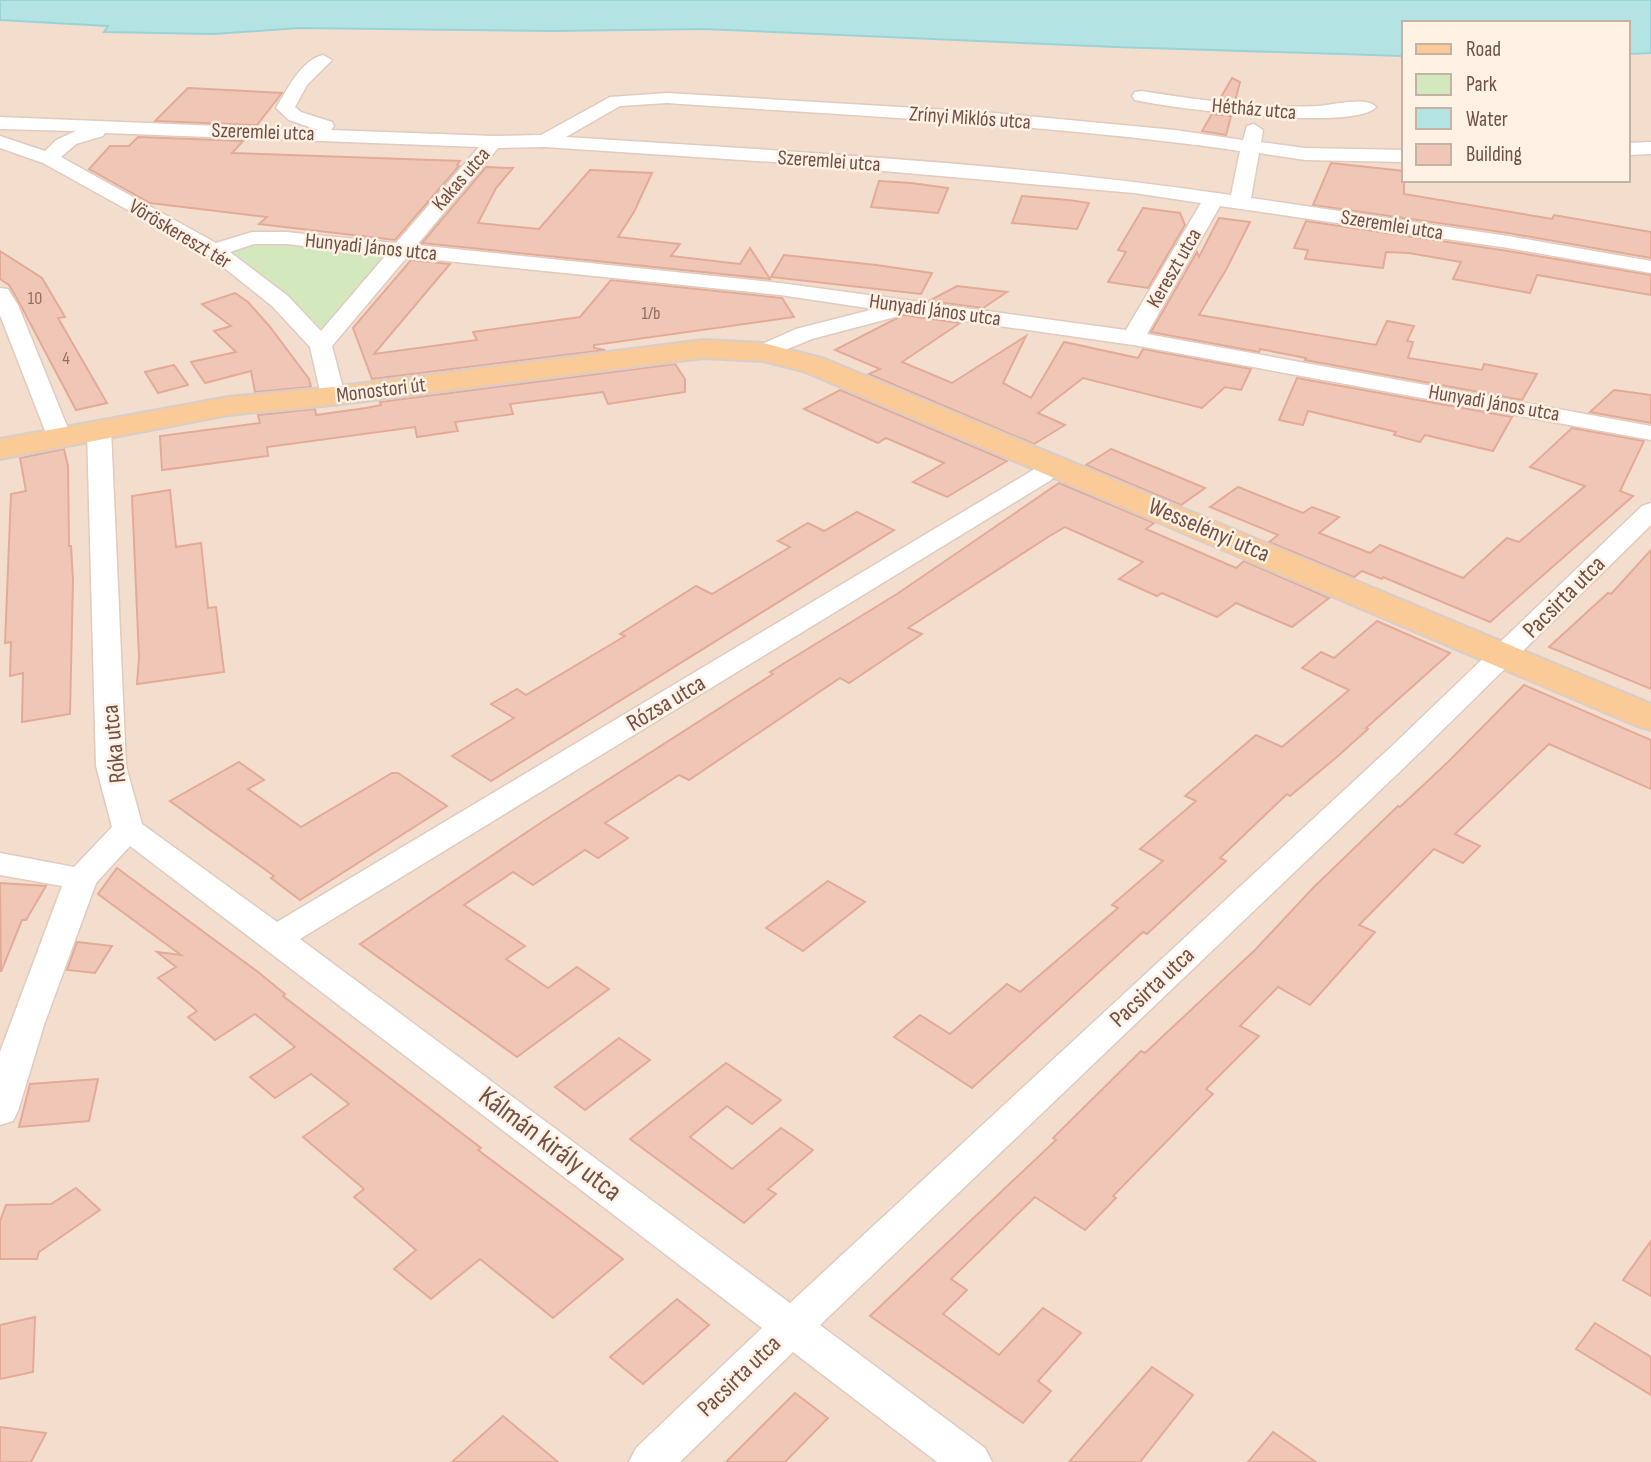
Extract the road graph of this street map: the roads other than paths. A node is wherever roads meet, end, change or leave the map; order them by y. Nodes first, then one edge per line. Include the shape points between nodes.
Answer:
1 (323, 60) dead end
2 (1141, 96) dead end
3 (1367, 107) dead end
4 (1259, 111) junction
5 (0, 123) edge
6 (121, 127) junction
7 (405, 137) junction
8 (545, 141) junction
9 (0, 142) edge
10 (493, 142) junction
11 (1250, 148) junction
12 (1651, 148) edge
13 (1630, 149) edge
14 (1402, 156) edge
15 (50, 159) junction
16 (1214, 198) junction
17 (1240, 202) junction
18 (214, 250) junction
19 (401, 250) junction
20 (1651, 267) edge
21 (0, 294) edge
22 (912, 306) junction
23 (1133, 338) junction
24 (321, 345) junction
25 (763, 352) junction
26 (332, 396) junction
27 (99, 429) junction
28 (1651, 433) edge
29 (59, 436) junction
30 (0, 449) edge
31 (1053, 464) junction
32 (1651, 510) edge
33 (1504, 656) junction
34 (1651, 718) edge
35 (128, 829) junction
36 (0, 864) edge
37 (81, 879) junction
38 (276, 938) junction
39 (0, 1111) edge
40 (791, 1325) junction
41 (651, 1462) edge
42 (970, 1462) edge

1 - 7 street via 300,82 285,108 315,125
2 - 4 street, Hétház utca
3 - 4 street, Hétház utca via 1314,113
4 - 11 street
5 - 6 street, Szeremlei utca
6 - 7 street, Szeremlei utca
6 - 15 street via 73,138 53,151
7 - 10 street, Szeremlei utca
8 - 10 street, Szeremlei utca
8 - 11 street, Zrínyi Miklós utca via 616,101 667,98 983,118 1175,136
8 - 16 street, Szeremlei utca via 1004,174
9 - 15 street, Vöröskereszt tér
10 - 19 street, Kakas utca
11 - 14 street, Zrínyi Miklós utca
11 - 17 street
12 - 13 street
15 - 18 street, Vöröskereszt tér
16 - 17 street, Szeremlei utca
16 - 23 street, Kereszt utca
17 - 20 street, Szeremlei utca
18 - 19 street, Hunyadi János utca via 252,238 286,238
18 - 24 street, Vöröskereszt tér via 280,301
19 - 22 street, Hunyadi János utca
19 - 24 street, Kakas utca
21 - 29 street
22 - 23 street, Hunyadi János utca
22 - 25 street via 850,320
23 - 28 street, Hunyadi János utca
24 - 26 street
25 - 26 main road, Monostori út via 703,349
25 - 31 main road, Wesselényi utca via 814,365
26 - 27 main road, Monostori út via 228,406
27 - 29 main road, Monostori út
27 - 35 street, Róka utca via 111,766
29 - 30 main road, Monostori út
31 - 33 main road, Wesselényi utca
31 - 38 street, Rózsa utca via 1042,475
32 - 33 street, Pacsirta utca
33 - 34 main road, Wesselényi utca
33 - 40 street, Pacsirta utca
35 - 37 street
35 - 38 street, Kálmán király utca
36 - 37 street
37 - 39 street via 26,1024
38 - 40 street, Kálmán király utca
40 - 41 street, Pacsirta utca
40 - 42 street, Kálmán király utca

